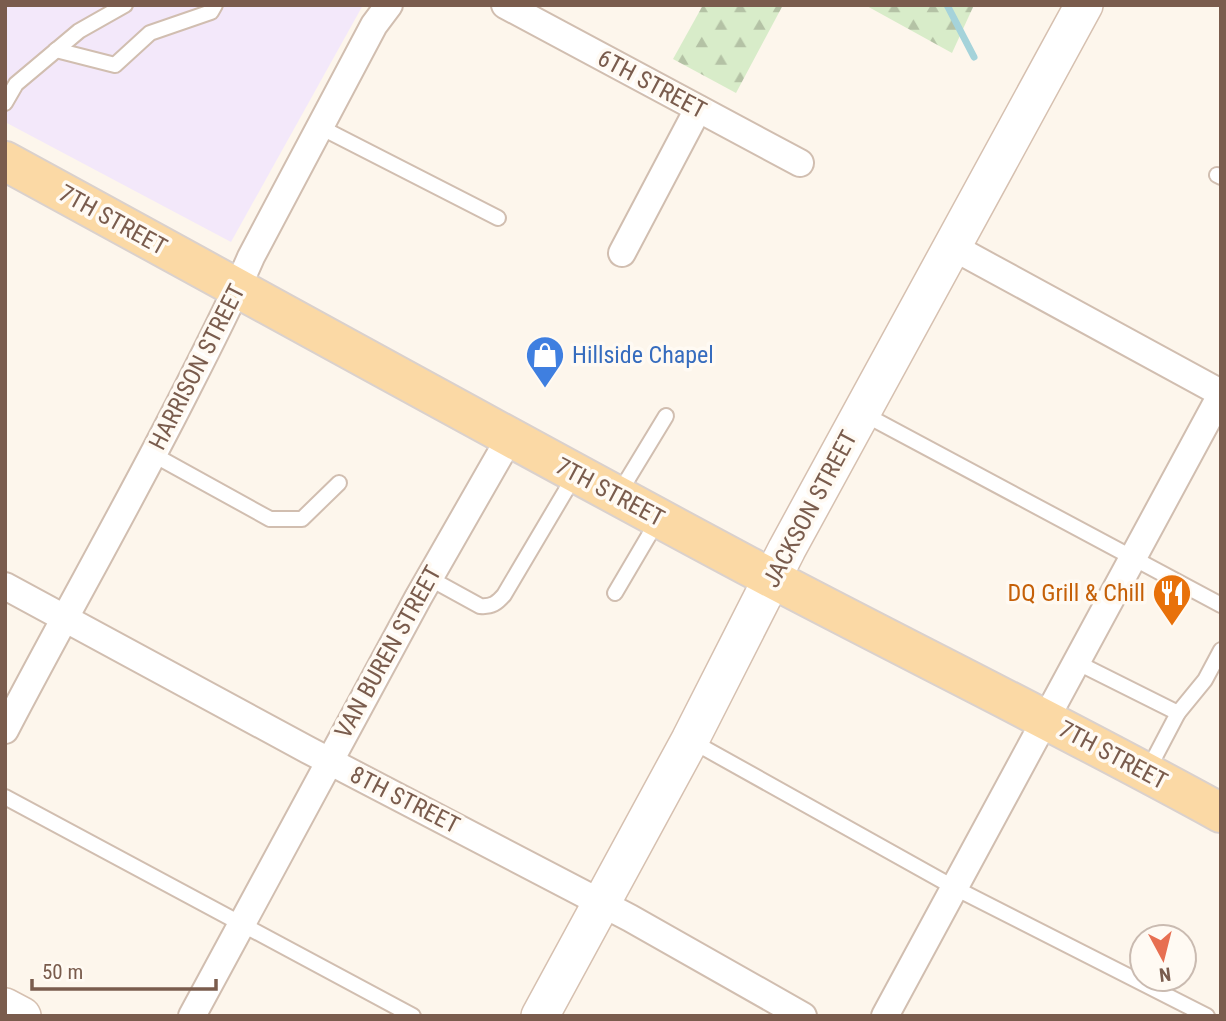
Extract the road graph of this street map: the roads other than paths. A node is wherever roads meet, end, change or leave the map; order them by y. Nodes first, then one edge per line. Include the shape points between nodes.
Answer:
1 (125, 5) edge
2 (215, 5) edge
3 (389, 5) edge
4 (505, 5) edge
5 (1084, 5) edge
6 (56, 50) junction
7 (5, 103) edge
8 (698, 109) junction
9 (320, 127) junction
10 (5, 161) edge
11 (800, 163) dead end
12 (498, 218) dead end
13 (953, 247) junction
14 (622, 253) dead end
15 (238, 288) junction
16 (1221, 394) edge
17 (862, 413) junction
18 (666, 415) dead end
19 (509, 439) junction
20 (154, 455) junction
21 (575, 474) junction
22 (339, 483) dead end
23 (618, 496) junction
24 (659, 518) junction
25 (1133, 557) junction
26 (429, 578) junction
27 (772, 578) junction
28 (5, 586) edge
29 (615, 593) dead end
30 (1221, 605) edge
31 (63, 618) junction
32 (1221, 650) edge
33 (1076, 662) junction
34 (1178, 713) junction
35 (1046, 719) junction
36 (5, 730) edge
37 (690, 740) junction
38 (328, 761) junction
39 (1146, 773) junction
40 (5, 797) edge
41 (1221, 813) edge
42 (954, 888) junction
43 (603, 904) junction
44 (241, 924) junction
45 (5, 1007) edge
46 (22, 1016) edge
47 (192, 1016) edge
48 (413, 1016) edge
49 (540, 1016) edge
50 (803, 1016) edge
51 (885, 1016) edge
52 (1207, 1016) edge

1 - 6 lane
2 - 6 lane via 211,12 150,33 115,65
3 - 9 street, HARRISON STREET
4 - 8 street, 6TH STREET
5 - 13 street, JACKSON STREET
6 - 7 lane via 16,84
8 - 11 street, 6TH STREET
8 - 14 street
9 - 12 lane
9 - 15 street, HARRISON STREET
10 - 15 main road, 7TH STREET
13 - 16 street
13 - 17 street, JACKSON STREET
15 - 19 main road, 7TH STREET
15 - 20 street, HARRISON STREET
16 - 25 street
17 - 25 lane
17 - 27 street, JACKSON STREET
18 - 23 lane
19 - 21 main road, 7TH STREET
19 - 26 street, VAN BUREN STREET
20 - 22 lane via 270,519 302,519
20 - 31 street, HARRISON STREET
21 - 23 main road, 7TH STREET
21 - 26 lane via 496,604 480,606
23 - 24 main road, 7TH STREET
24 - 27 main road, 7TH STREET
24 - 29 lane
25 - 30 lane
25 - 33 street
26 - 38 street, VAN BUREN STREET
27 - 35 main road, 7TH STREET
27 - 37 street, JACKSON STREET
28 - 31 street, 8TH STREET
31 - 36 street, HARRISON STREET
31 - 38 street, 8TH STREET
32 - 34 lane via 1205,680
33 - 34 lane
33 - 35 street
34 - 39 lane
35 - 39 main road, 7TH STREET
35 - 42 street
37 - 42 lane
37 - 43 street, JACKSON STREET
38 - 43 street, 8TH STREET
38 - 44 street, VAN BUREN STREET
39 - 41 main road, 7TH STREET
40 - 44 lane
42 - 51 street
42 - 52 lane
43 - 49 street, JACKSON STREET
43 - 50 street, 8TH STREET
44 - 47 street, VAN BUREN STREET
44 - 48 lane
45 - 46 street

